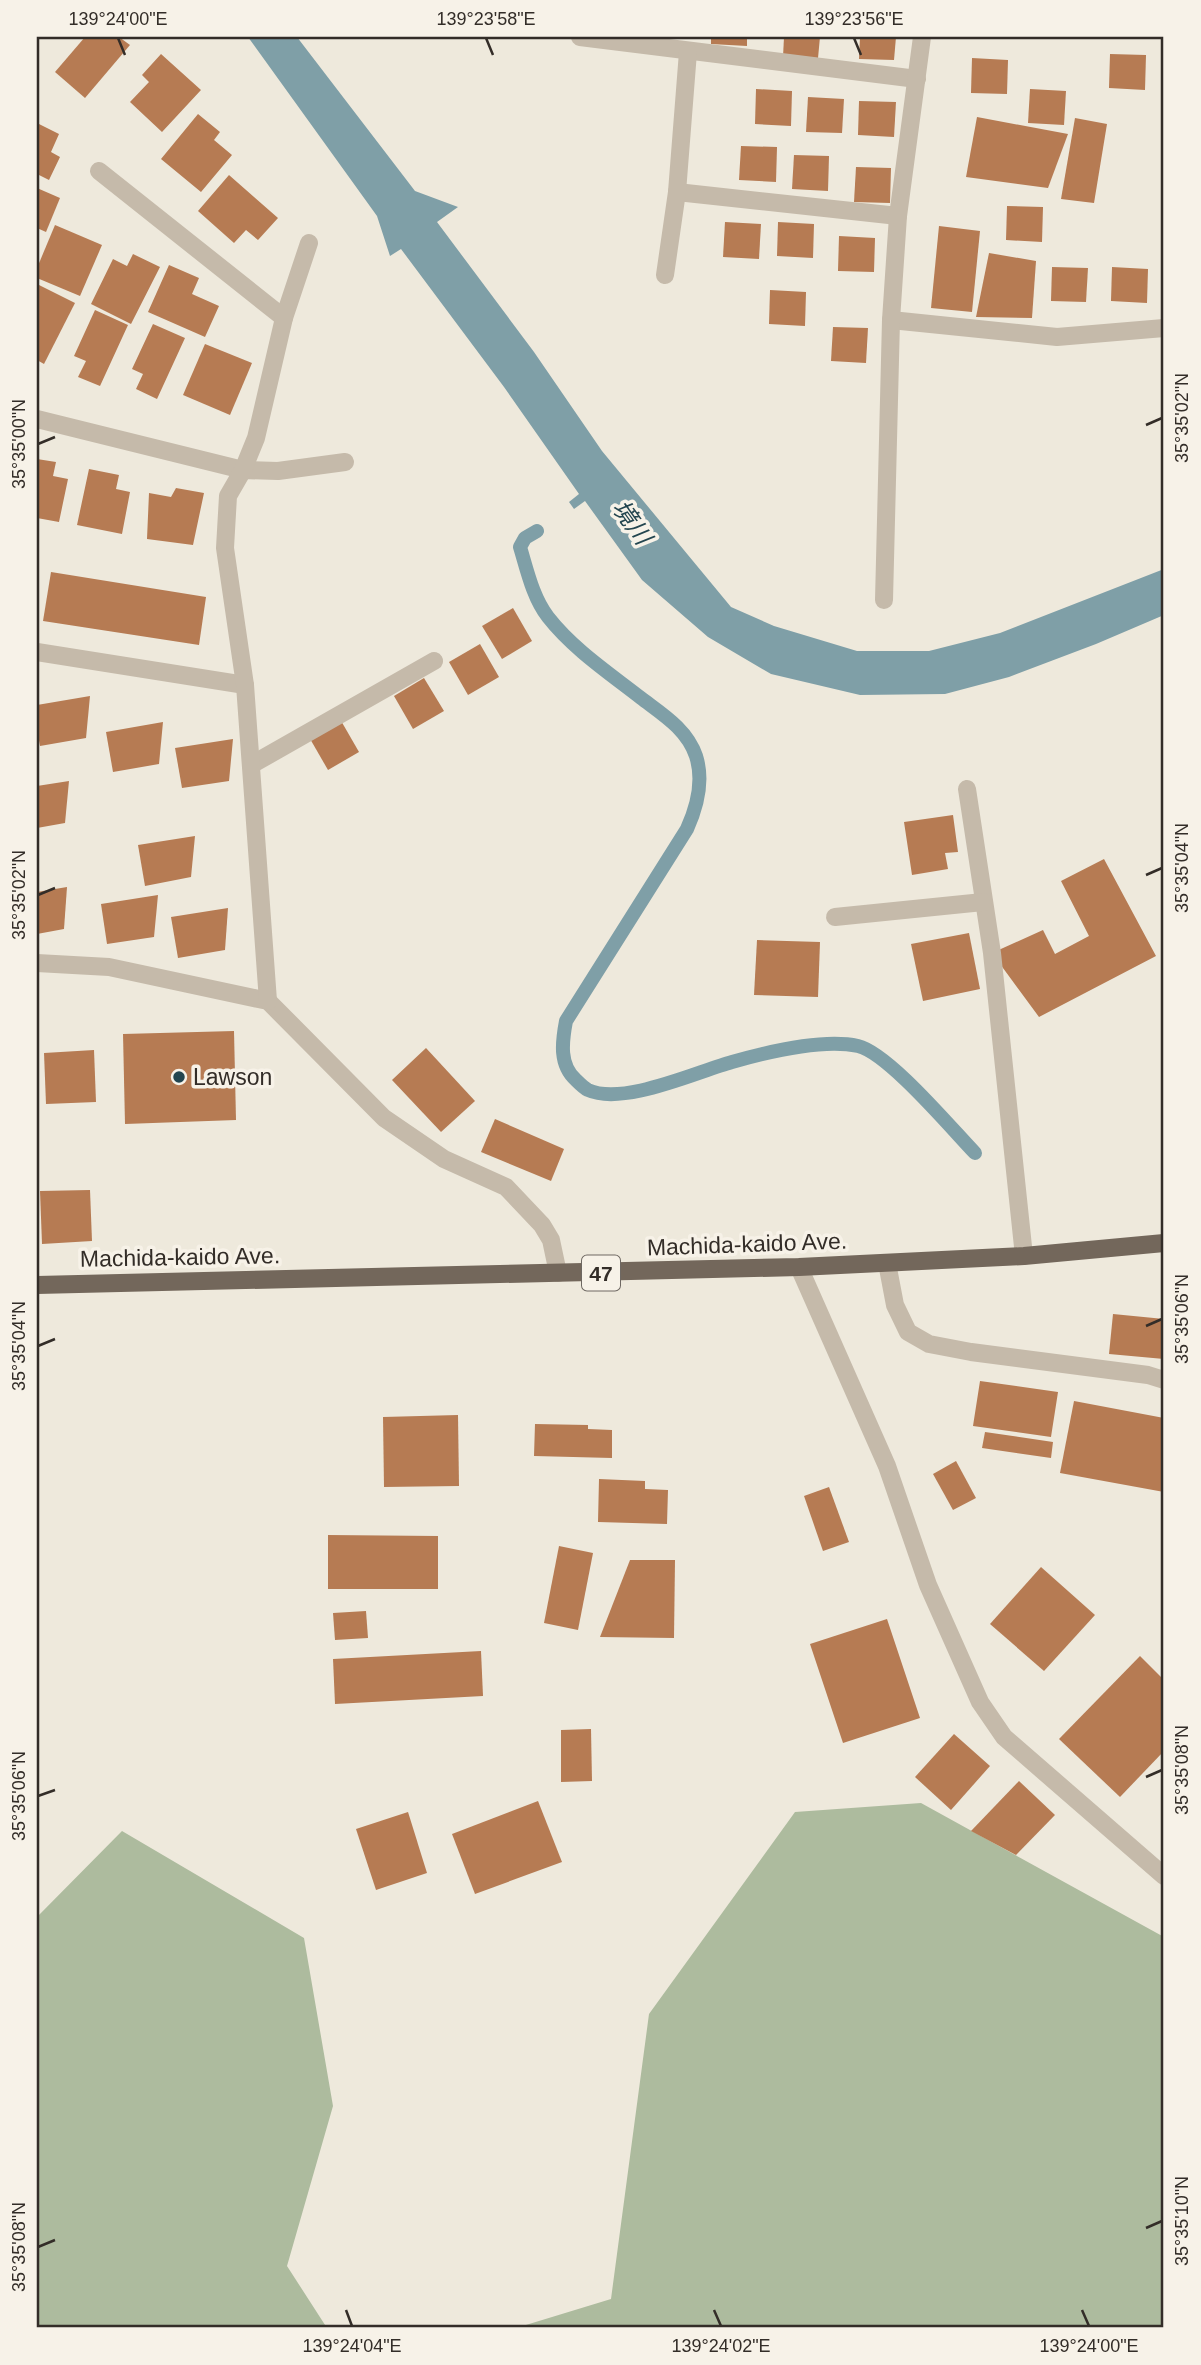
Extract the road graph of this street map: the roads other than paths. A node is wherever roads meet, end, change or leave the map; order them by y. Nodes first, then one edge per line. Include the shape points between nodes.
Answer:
1 (580, 37) edge
2 (922, 37) edge
3 (688, 52) junction
4 (917, 79) junction
5 (99, 171) dead end
6 (677, 192) junction
7 (898, 216) junction
8 (309, 243) dead end
9 (665, 275) dead end
10 (284, 318) junction
11 (891, 320) junction
12 (1164, 328) edge
13 (37, 419) edge
14 (345, 462) dead end
15 (243, 470) junction
16 (884, 600) dead end
17 (37, 652) edge
18 (433, 661) dead end
19 (245, 685) junction
20 (250, 765) junction
21 (967, 789) dead end
22 (983, 902) junction
23 (835, 917) dead end
24 (37, 963) edge
25 (268, 1001) junction
26 (1164, 1243) edge
27 (1024, 1256) junction
28 (887, 1264) junction
29 (799, 1267) junction
30 (558, 1273) junction
31 (37, 1285) edge
32 (1164, 1380) edge
33 (1164, 1876) edge

1 - 3 street
2 - 4 street
3 - 4 street
3 - 6 street
4 - 7 street
5 - 10 street
6 - 7 street
6 - 9 street
7 - 11 street
8 - 10 street
10 - 15 street via 256,438
11 - 12 street via 1057,337
11 - 16 street
13 - 15 street
14 - 15 street via 278,471
15 - 19 street via 228,496 225,548
17 - 19 street
18 - 20 street
19 - 20 street
20 - 25 street
21 - 22 street
22 - 23 street
22 - 27 street
24 - 25 street via 109,967
25 - 30 street via 384,1118 444,1158 506,1187 542,1225 551,1240
26 - 27 main road, Machida-kaido Ave. / 47
27 - 28 main road, Machida-kaido Ave. / 47
28 - 29 main road, Machida-kaido Ave. / 47
28 - 32 street via 895,1305 908,1332 929,1344
29 - 30 main road, Machida-kaido Ave. / 47
29 - 33 street via 887,1466 928,1585 980,1702 1004,1737
30 - 31 main road, Machida-kaido Ave. / 47

